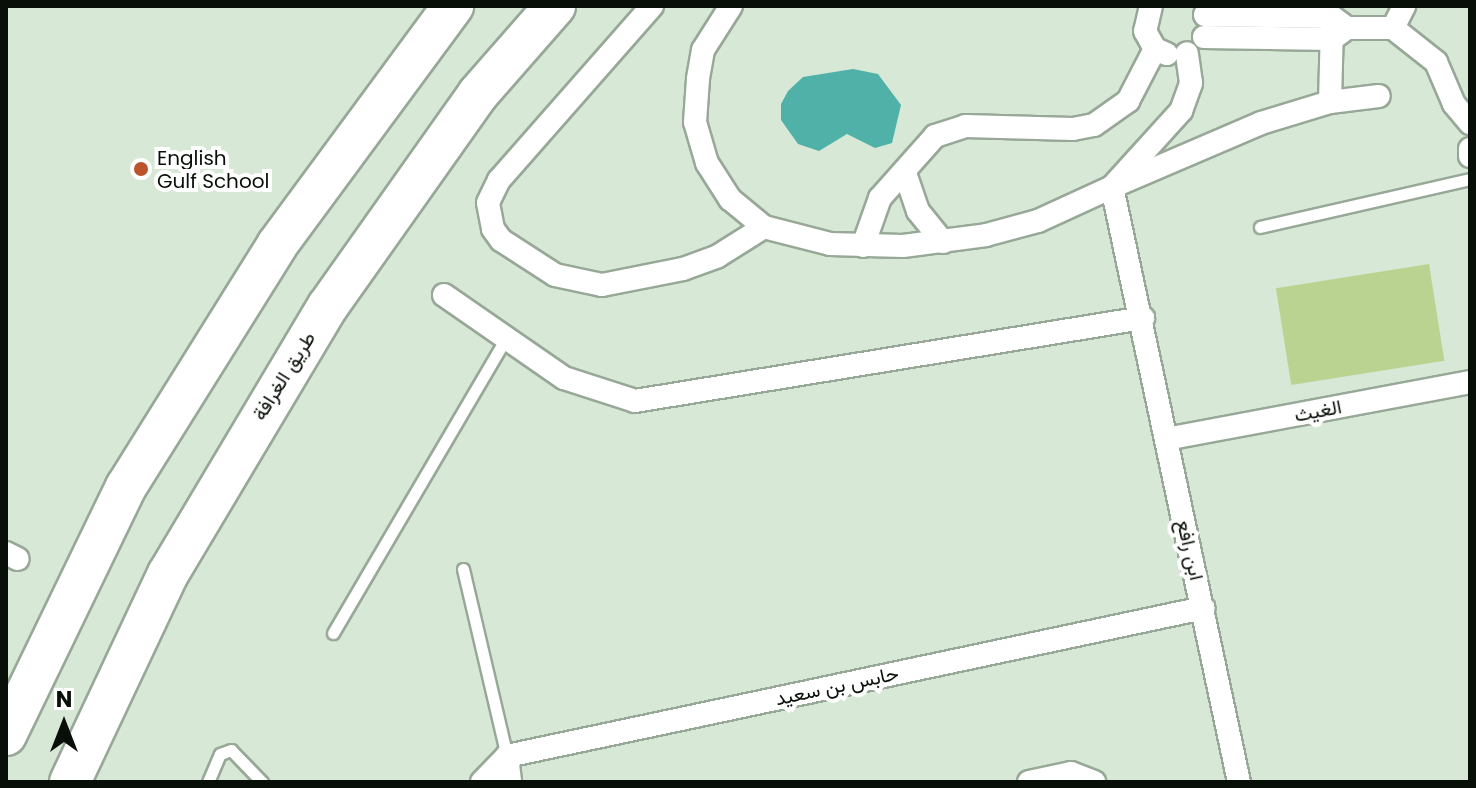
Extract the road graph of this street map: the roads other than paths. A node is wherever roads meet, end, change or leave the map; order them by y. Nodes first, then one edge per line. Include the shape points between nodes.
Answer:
1 (453, 6) edge
2 (555, 6) edge
3 (652, 6) edge
4 (731, 6) edge
5 (1151, 6) edge
6 (1404, 6) edge
7 (1203, 19) edge
8 (1336, 22) edge
9 (1393, 28) junction
10 (1155, 49) junction
11 (1187, 53) junction
12 (1379, 96) dead end
13 (1330, 102) junction
14 (1470, 123) edge
15 (1470, 149) edge
16 (1470, 156) edge
17 (905, 173) junction
18 (1470, 179) edge
19 (1112, 187) junction
20 (764, 227) junction
21 (1260, 227) dead end
22 (943, 242) junction
23 (863, 246) junction
24 (444, 295) dead end
25 (1143, 318) junction
26 (506, 338) junction
27 (1470, 382) edge
28 (1166, 439) junction
29 (463, 569) dead end
30 (1203, 608) junction
31 (333, 633) dead end
32 (6, 735) edge
33 (507, 756) junction
34 (70, 782) edge
35 (208, 782) edge
36 (262, 782) edge
37 (482, 782) edge
38 (510, 782) edge
39 (1029, 782) edge
40 (1094, 782) edge
41 (1239, 782) edge

1 - 32 highway via 277,245 126,487
2 - 34 highway, طريق الغرافة via 478,94 311,333 168,574
3 - 20 street via 499,180 488,203 493,229 501,240 555,275 602,285 683,269 718,256
4 - 20 street via 703,50 695,122 707,163 730,199
5 - 10 street via 1145,31
6 - 9 street
7 - 8 street
7 - 11 street
8 - 9 street
8 - 13 street
9 - 14 street via 1436,62 1454,104
10 - 11 street
10 - 17 street via 1128,101 1094,125 950,129 922,146
11 - 19 street via 1191,83 1181,111
12 - 13 street
13 - 19 street via 1261,123
15 - 16 street
17 - 22 street via 918,211
17 - 23 street via 876,205
18 - 21 lane
19 - 22 street via 1038,221
19 - 25 street, ابن رافع
20 - 23 street via 799,239
22 - 23 street
24 - 26 street
25 - 26 street via 635,401 564,378
25 - 28 street, ابن رافع
26 - 31 lane
27 - 28 street, الغيث
28 - 30 street, ابن رافع
29 - 33 lane
30 - 33 street, حابس بن سعيد
30 - 41 street, ابن رافع
33 - 37 street
33 - 38 street
35 - 36 lane via 220,754 231,750
39 - 40 street via 1071,773

